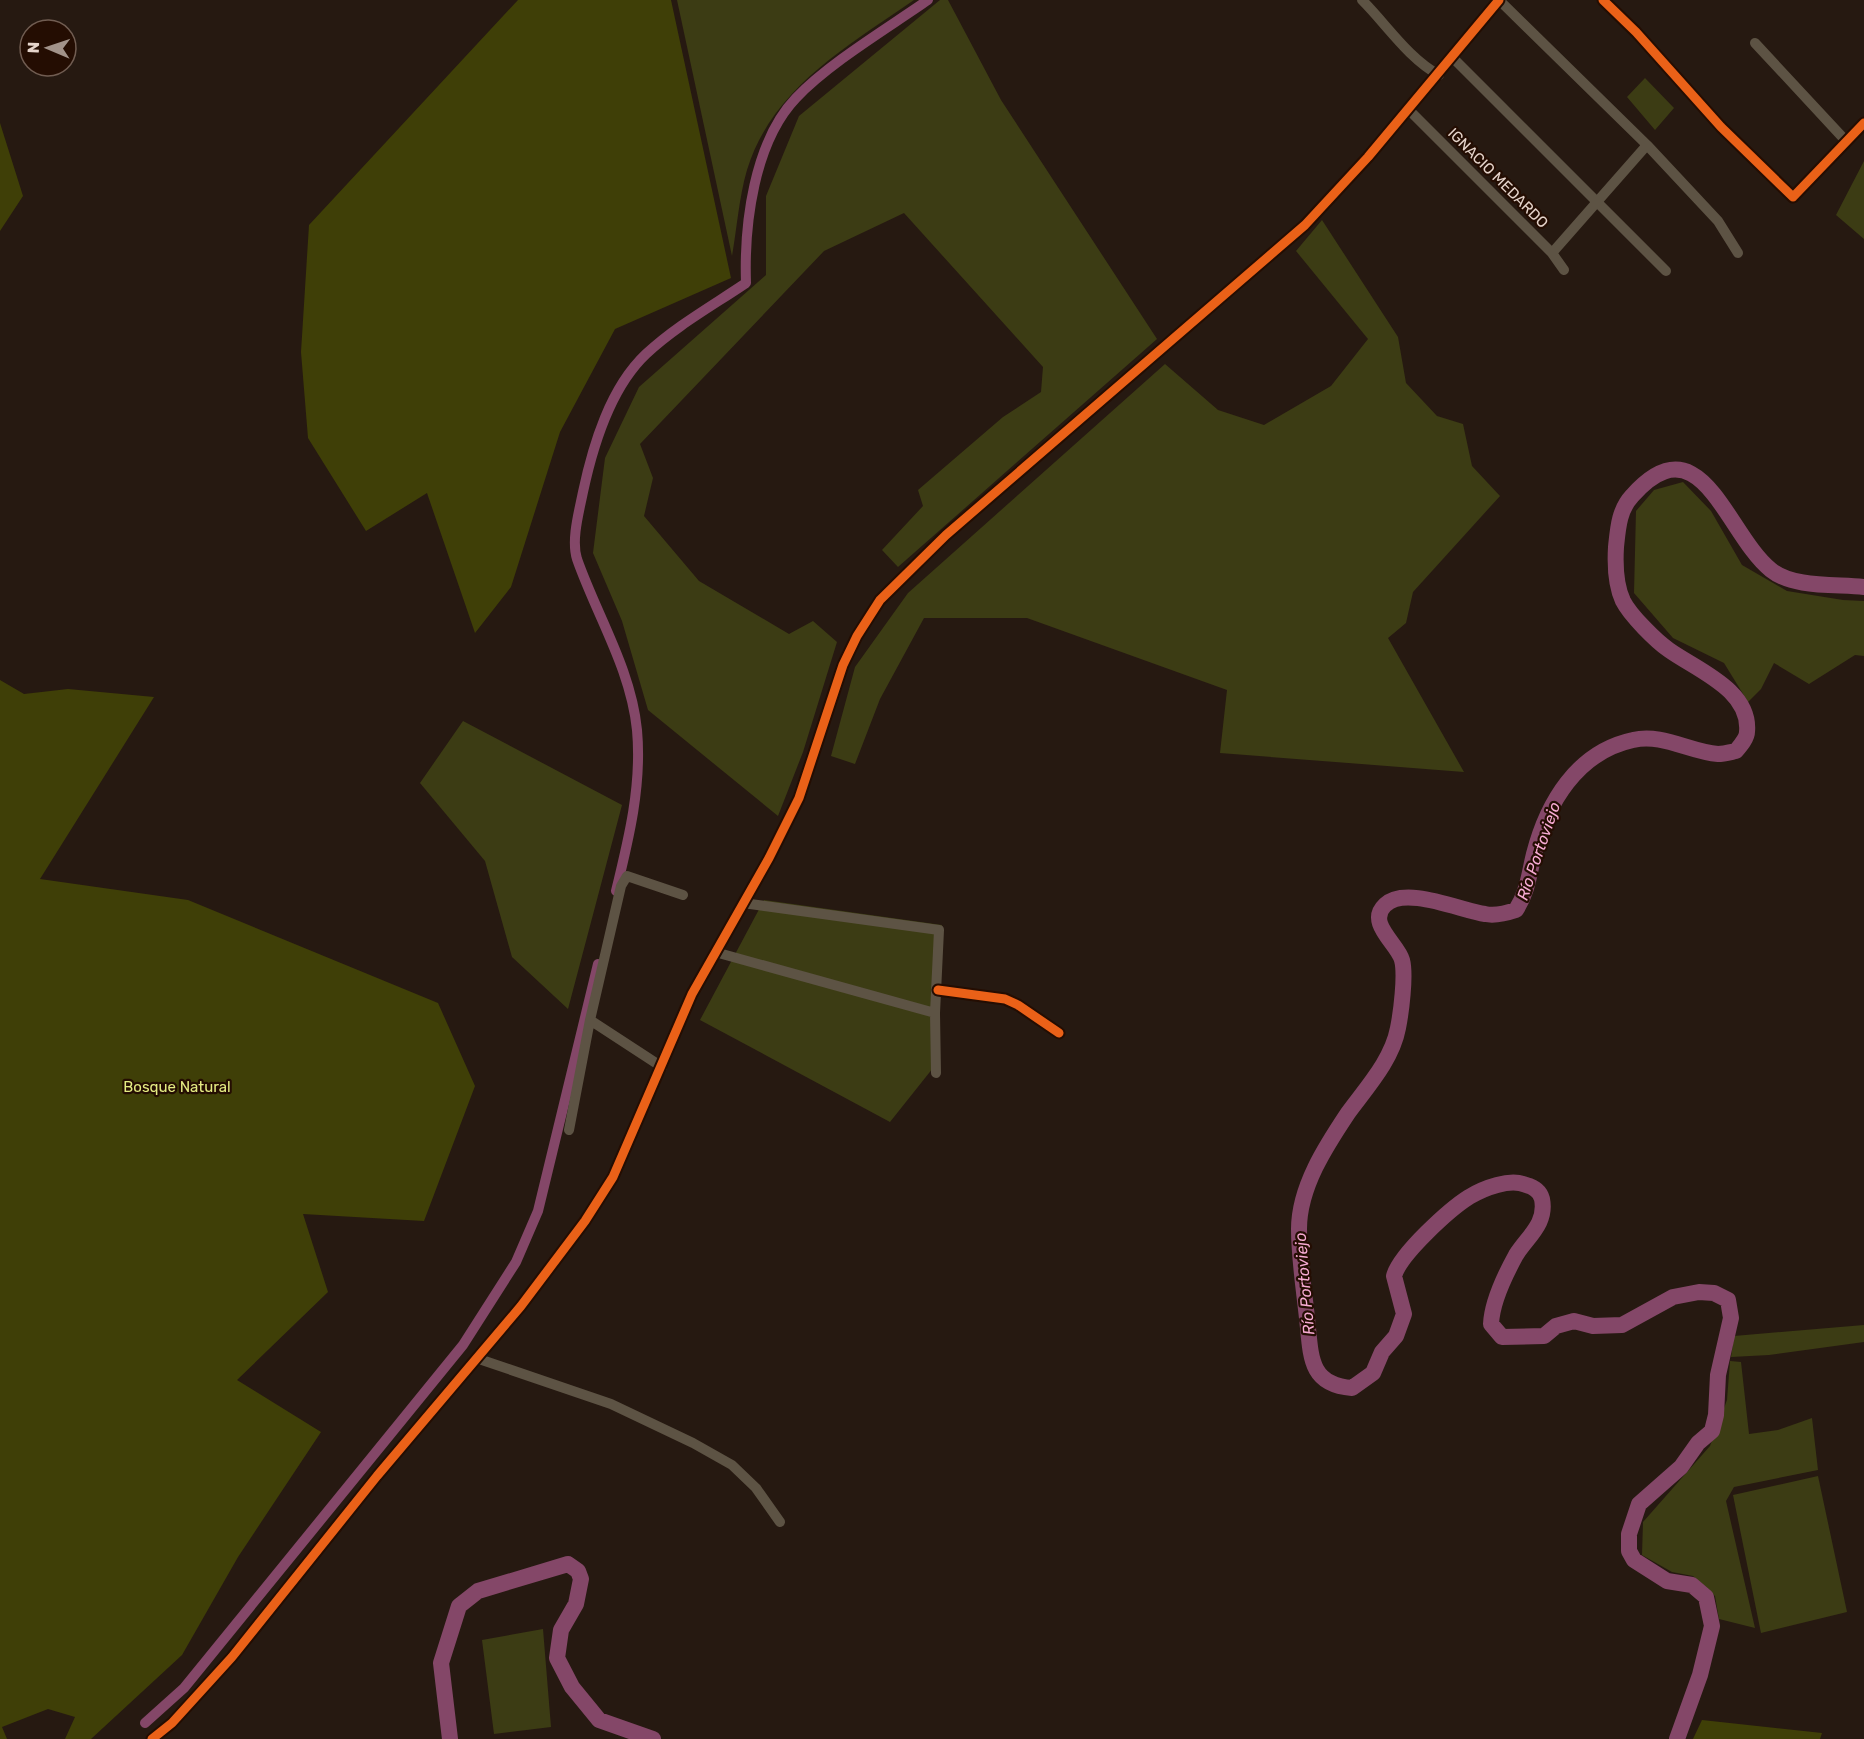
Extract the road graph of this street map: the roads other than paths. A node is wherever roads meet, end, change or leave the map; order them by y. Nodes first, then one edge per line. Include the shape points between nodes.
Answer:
1 (1362, 0) edge
2 (1499, 0) edge
3 (1602, 0) edge
4 (1755, 43) dead end
5 (1452, 57) junction
6 (1439, 75) junction
7 (1408, 109) junction
8 (1864, 123) edge
9 (1846, 141) junction
10 (1647, 145) junction
11 (1595, 202) junction
12 (1552, 253) junction
13 (1738, 253) dead end
14 (1564, 270) dead end
15 (1666, 271) dead end
16 (684, 895) dead end
17 (743, 903) junction
18 (715, 952) junction
19 (938, 990) junction
20 (935, 1013) junction
21 (590, 1020) junction
22 (1059, 1033) dead end
23 (662, 1067) junction
24 (936, 1072) dead end
25 (569, 1130) dead end
26 (476, 1358) junction
27 (780, 1522) dead end
28 (152, 1739) edge

1 - 6 street via 1421,65
2 - 5 street
2 - 10 street
3 - 9 street via 1793,197
4 - 9 street
5 - 6 street
5 - 11 street
6 - 7 street
7 - 12 street, IGNACIO MEDARDO
7 - 17 street via 1302,228 946,535 880,600 843,665 799,798
8 - 9 street
10 - 11 street
10 - 13 street via 1718,221
11 - 12 street
11 - 15 street
12 - 14 street, IGNACIO MEDARDO
16 - 21 street via 627,876 614,910
17 - 18 street
17 - 19 street via 939,930
18 - 20 street
18 - 23 street via 692,994
19 - 20 street
19 - 22 street via 1005,999
20 - 24 street
21 - 23 street
21 - 25 street
23 - 26 street via 613,1177 585,1221
26 - 27 street via 610,1404 693,1443 732,1465 756,1488
26 - 28 street via 232,1657 172,1723

